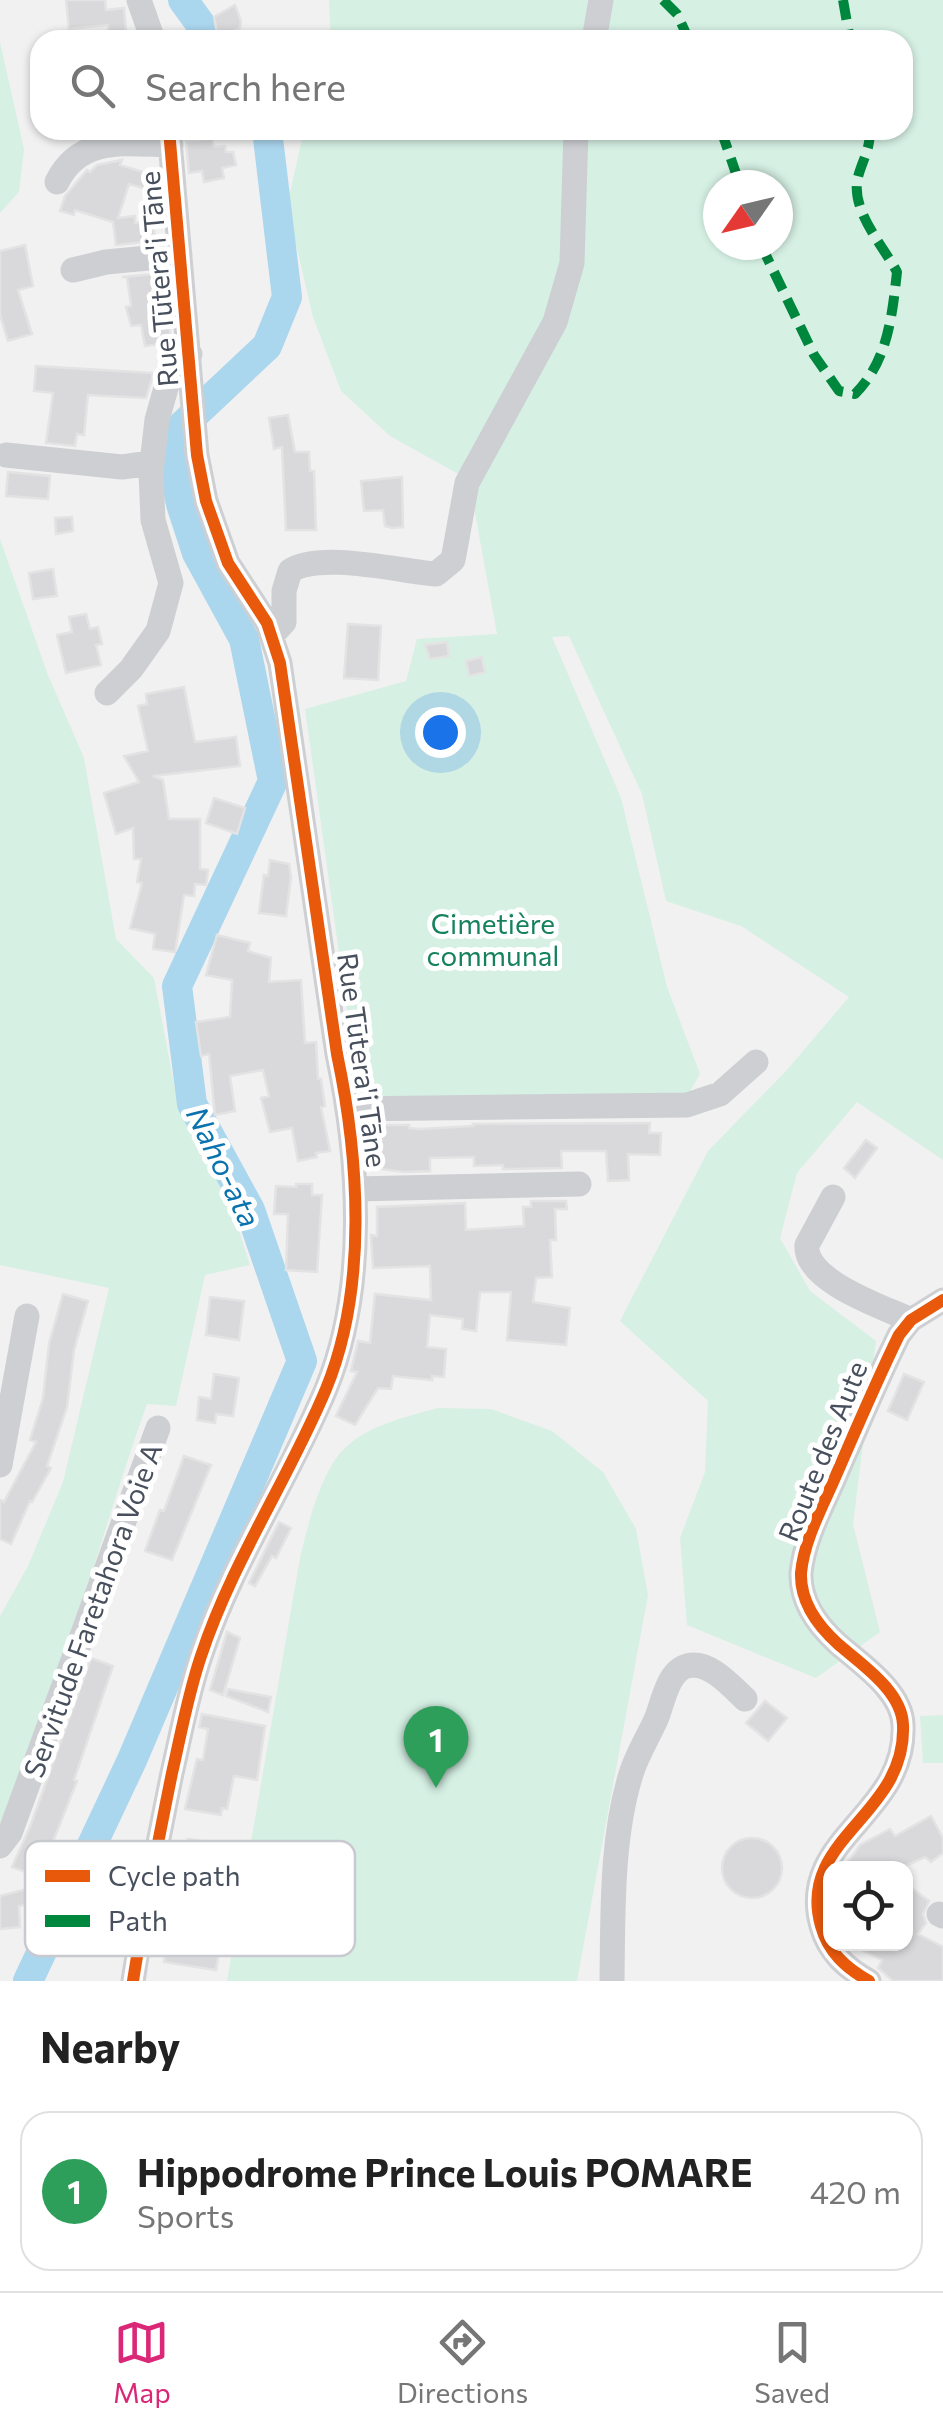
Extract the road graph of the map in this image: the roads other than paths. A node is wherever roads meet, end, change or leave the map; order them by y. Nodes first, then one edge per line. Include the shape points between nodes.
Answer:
1 (139, 0) edge
2 (601, 0) edge
3 (150, 30) edge
4 (596, 30) edge
5 (152, 140) edge
6 (170, 140) edge
7 (576, 140) edge
8 (57, 182) dead end
9 (180, 255) junction
10 (73, 270) dead end
11 (190, 354) junction
12 (6, 456) dead end
13 (151, 463) junction
14 (273, 634) junction
15 (108, 692) dead end
16 (756, 1062) dead end
17 (348, 1109) junction
18 (578, 1184) dead end
19 (356, 1188) junction
20 (834, 1197) dead end
21 (943, 1300) edge
22 (27, 1316) dead end
23 (911, 1320) junction
24 (158, 1428) dead end
25 (0, 1465) edge
26 (745, 1699) dead end
27 (159, 1841) edge
28 (0, 1846) edge
29 (138, 1956) edge
30 (133, 1981) edge
31 (612, 1981) edge
32 (869, 1981) edge

1 - 3 street
2 - 4 street
5 - 8 street via 79,153
6 - 9 street, Rue Tūtera'i Tāne
7 - 14 street via 572,262 556,322 467,483 454,560 436,574 323,562 296,566 284,590 284,622
9 - 10 street
9 - 11 street, Rue Tūtera'i Tāne
11 - 13 street via 173,363
11 - 14 street, Rue Tūtera'i Tāne via 206,502 228,562
12 - 13 street via 122,467
13 - 15 street via 153,520 170,583 158,630
14 - 17 street, Rue Tūtera'i Tāne
16 - 17 street via 720,1094 687,1105
17 - 19 street, Rue Tūtera'i Tāne
18 - 19 street
19 - 27 street, Rue Tūtera'i Tāne via 349,1292 328,1386 201,1654
20 - 23 street via 807,1245 816,1270
21 - 23 street, Route des Aute
22 - 25 street
23 - 32 street, Route des Aute via 888,1356 823,1506 801,1574 811,1614 889,1693 902,1718 889,1784 835,1848 817,1892 828,1946 846,1968
24 - 28 street, Servitude Faretahora Voie A
26 - 31 street via 702,1666 676,1672 668,1687 632,1773 620,1839
29 - 30 street, Rue Tūtera'i Tāne

